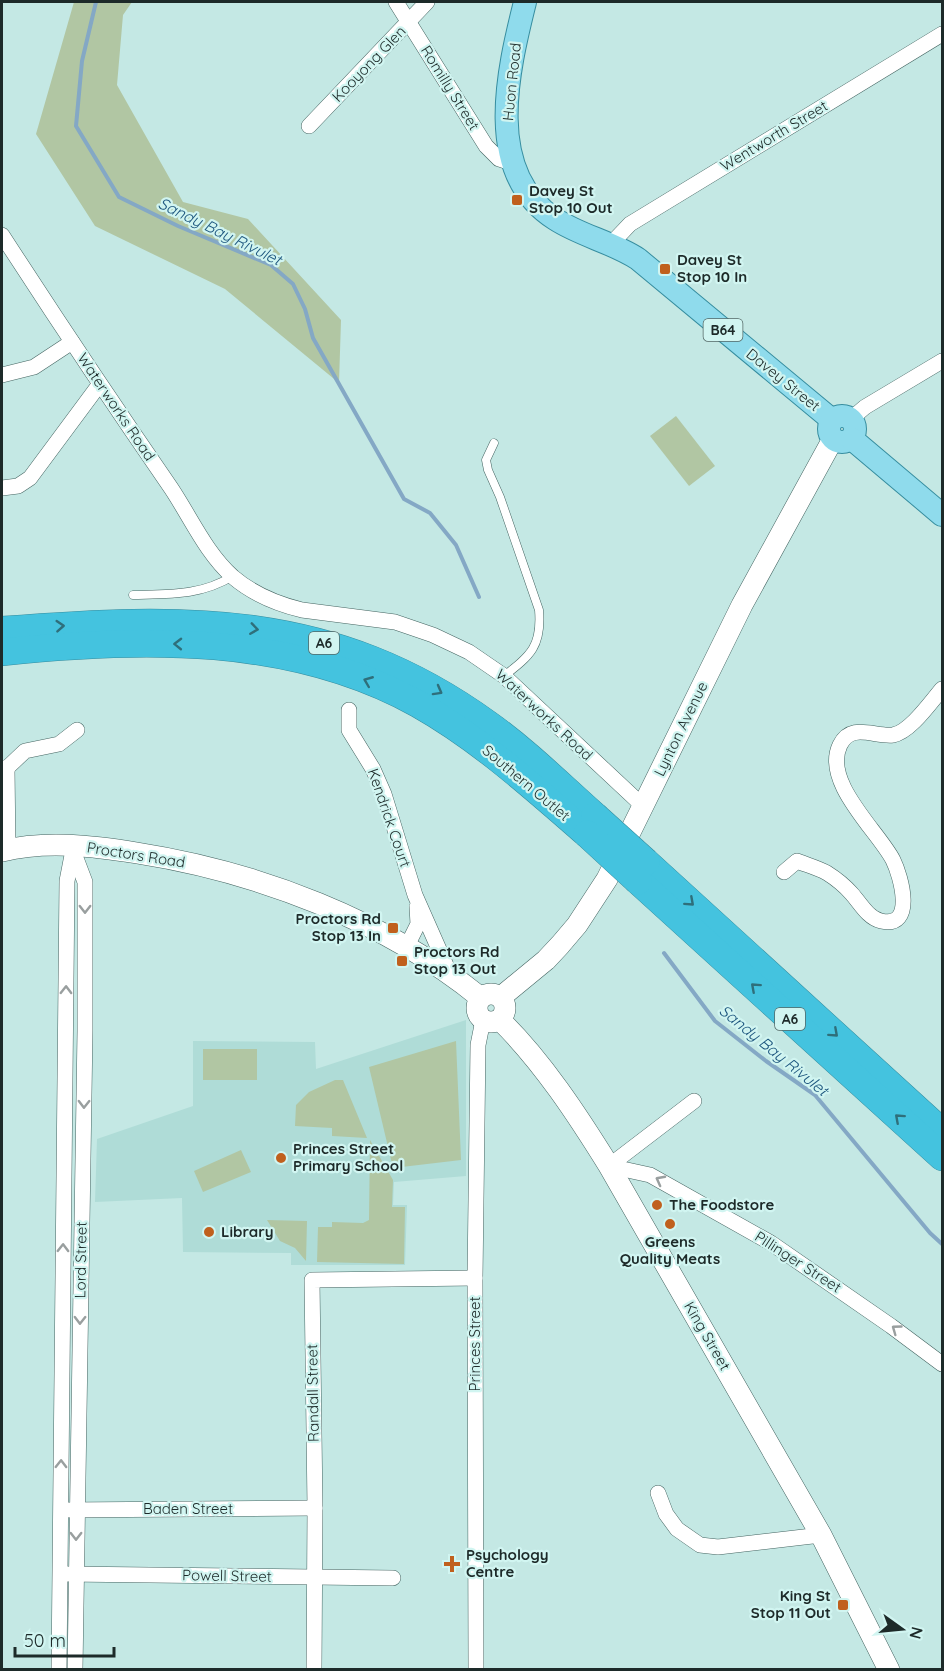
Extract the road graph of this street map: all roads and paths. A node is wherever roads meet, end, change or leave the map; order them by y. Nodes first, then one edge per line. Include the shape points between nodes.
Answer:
1 (396, 2) edge
2 (427, 2) edge
3 (525, 2) edge
4 (409, 22) junction
5 (942, 34) edge
6 (309, 126) dead end
7 (514, 164) junction
8 (2, 235) edge
9 (611, 244) junction
10 (72, 342) junction
11 (942, 361) edge
12 (2, 375) edge
13 (99, 384) junction
14 (842, 429) junction
15 (494, 443) dead end
16 (2, 488) edge
17 (942, 515) edge
18 (232, 576) junction
19 (133, 595) dead end
20 (2, 630) edge
21 (2, 652) edge
22 (504, 676) junction
23 (942, 690) edge
24 (349, 710) dead end
25 (77, 730) dead end
26 (4, 768) edge
27 (643, 806) junction
28 (591, 825) junction
29 (74, 849) junction
30 (5, 850) edge
31 (642, 872) junction
32 (784, 872) dead end
33 (415, 895) junction
34 (406, 948) junction
35 (449, 972) junction
36 (491, 997) junction
37 (491, 1020) junction
38 (66, 1031) junction
39 (85, 1031) junction
40 (694, 1101) dead end
41 (942, 1132) edge
42 (942, 1158) edge
43 (609, 1166) junction
44 (475, 1278) junction
45 (942, 1364) edge
46 (658, 1492) dead end
47 (315, 1508) junction
48 (60, 1510) junction
49 (76, 1510) junction
50 (821, 1535) junction
51 (68, 1575) junction
52 (315, 1577) junction
53 (393, 1578) dead end
54 (59, 1670) edge
55 (75, 1670) edge
56 (314, 1670) edge
57 (476, 1670) edge
58 (889, 1670) edge

1 - 4 street, Romilly Street
2 - 4 street, Kooyong Glen
3 - 7 main road, Huon Road / B64 via 506,107
4 - 6 street, Kooyong Glen
4 - 7 street, Romilly Street via 486,146 499,159
5 - 9 street, Wentworth Street via 630,224
7 - 9 main road, Davey Street / B64 via 532,200 543,210 566,226
8 - 10 street, Waterworks Road
9 - 14 main road, Davey Street / B64 via 649,267
10 - 12 street via 34,366
10 - 13 street, Waterworks Road
11 - 14 street via 864,407
13 - 16 street via 30,478 18,486
13 - 18 street, Waterworks Road via 211,553
14 - 17 main road, Davey Street / B64
14 - 27 street, Lynton Avenue via 742,605
15 - 22 lane via 486,460 488,470 539,610 540,628 528,657
18 - 19 lane via 192,593
18 - 22 street, Waterworks Road via 260,595 287,606 412,627 469,652
20 -> 28 highway, Southern Outlet / A6 via 114,623 209,624 278,632 345,650 389,666 461,705 514,744
28 -> 21 highway, Southern Outlet / A6 via 457,729 404,697 338,670 264,652 195,645 124,644
22 - 27 street, Waterworks Road
23 - 32 street via 904,732 849,734 840,743 836,756 852,803 894,862 904,902 897,918 875,918 826,872 798,861
24 - 33 street, Kendrick Court via 349,730 384,794
25 - 26 street via 59,744 25,752
26 - 30 street
27 - 36 street, Lynton Avenue via 607,879 577,926 546,960
28 - 31 highway, Southern Outlet / A6, bridge
29 - 30 street, Proctors Road
29 - 34 street, Proctors Road via 169,858 269,884 331,909
38 -> 29 street, Lord Street via 68,881
29 -> 39 street, Lord Street via 85,882
31 -> 41 highway, Southern Outlet / A6
42 -> 31 highway, Southern Outlet / A6
33 - 34 street, Kendrick Court via 418,924
33 - 35 street, Kendrick Court
34 - 35 street, Proctors Road
35 - 36 street, Proctors Road
36 - 37 street via 506,1009
37 - 43 street, King Street via 514,1034 574,1111
37 - 44 street, Princes Street via 478,1045
38 - 39 street
48 -> 38 street, Lord Street
39 -> 49 street, Lord Street
40 - 43 street
45 -> 43 street, Pillinger Street via 771,1243 650,1175
43 - 50 street, King Street
44 - 47 street, Randall Street via 312,1280
44 - 57 street, Princes Street
46 - 50 street via 677,1529 700,1545 718,1547
47 - 49 street, Baden Street
47 - 52 street, Randall Street
48 - 49 street, Baden Street
48 - 51 street, Lord Street
49 -> 51 street, Lord Street
50 - 58 street, King Street
51 - 52 street, Powell Street
51 - 54 street, Lord Street
51 - 55 street, Lord Street
52 - 53 street, Powell Street
52 - 56 street, Randall Street

